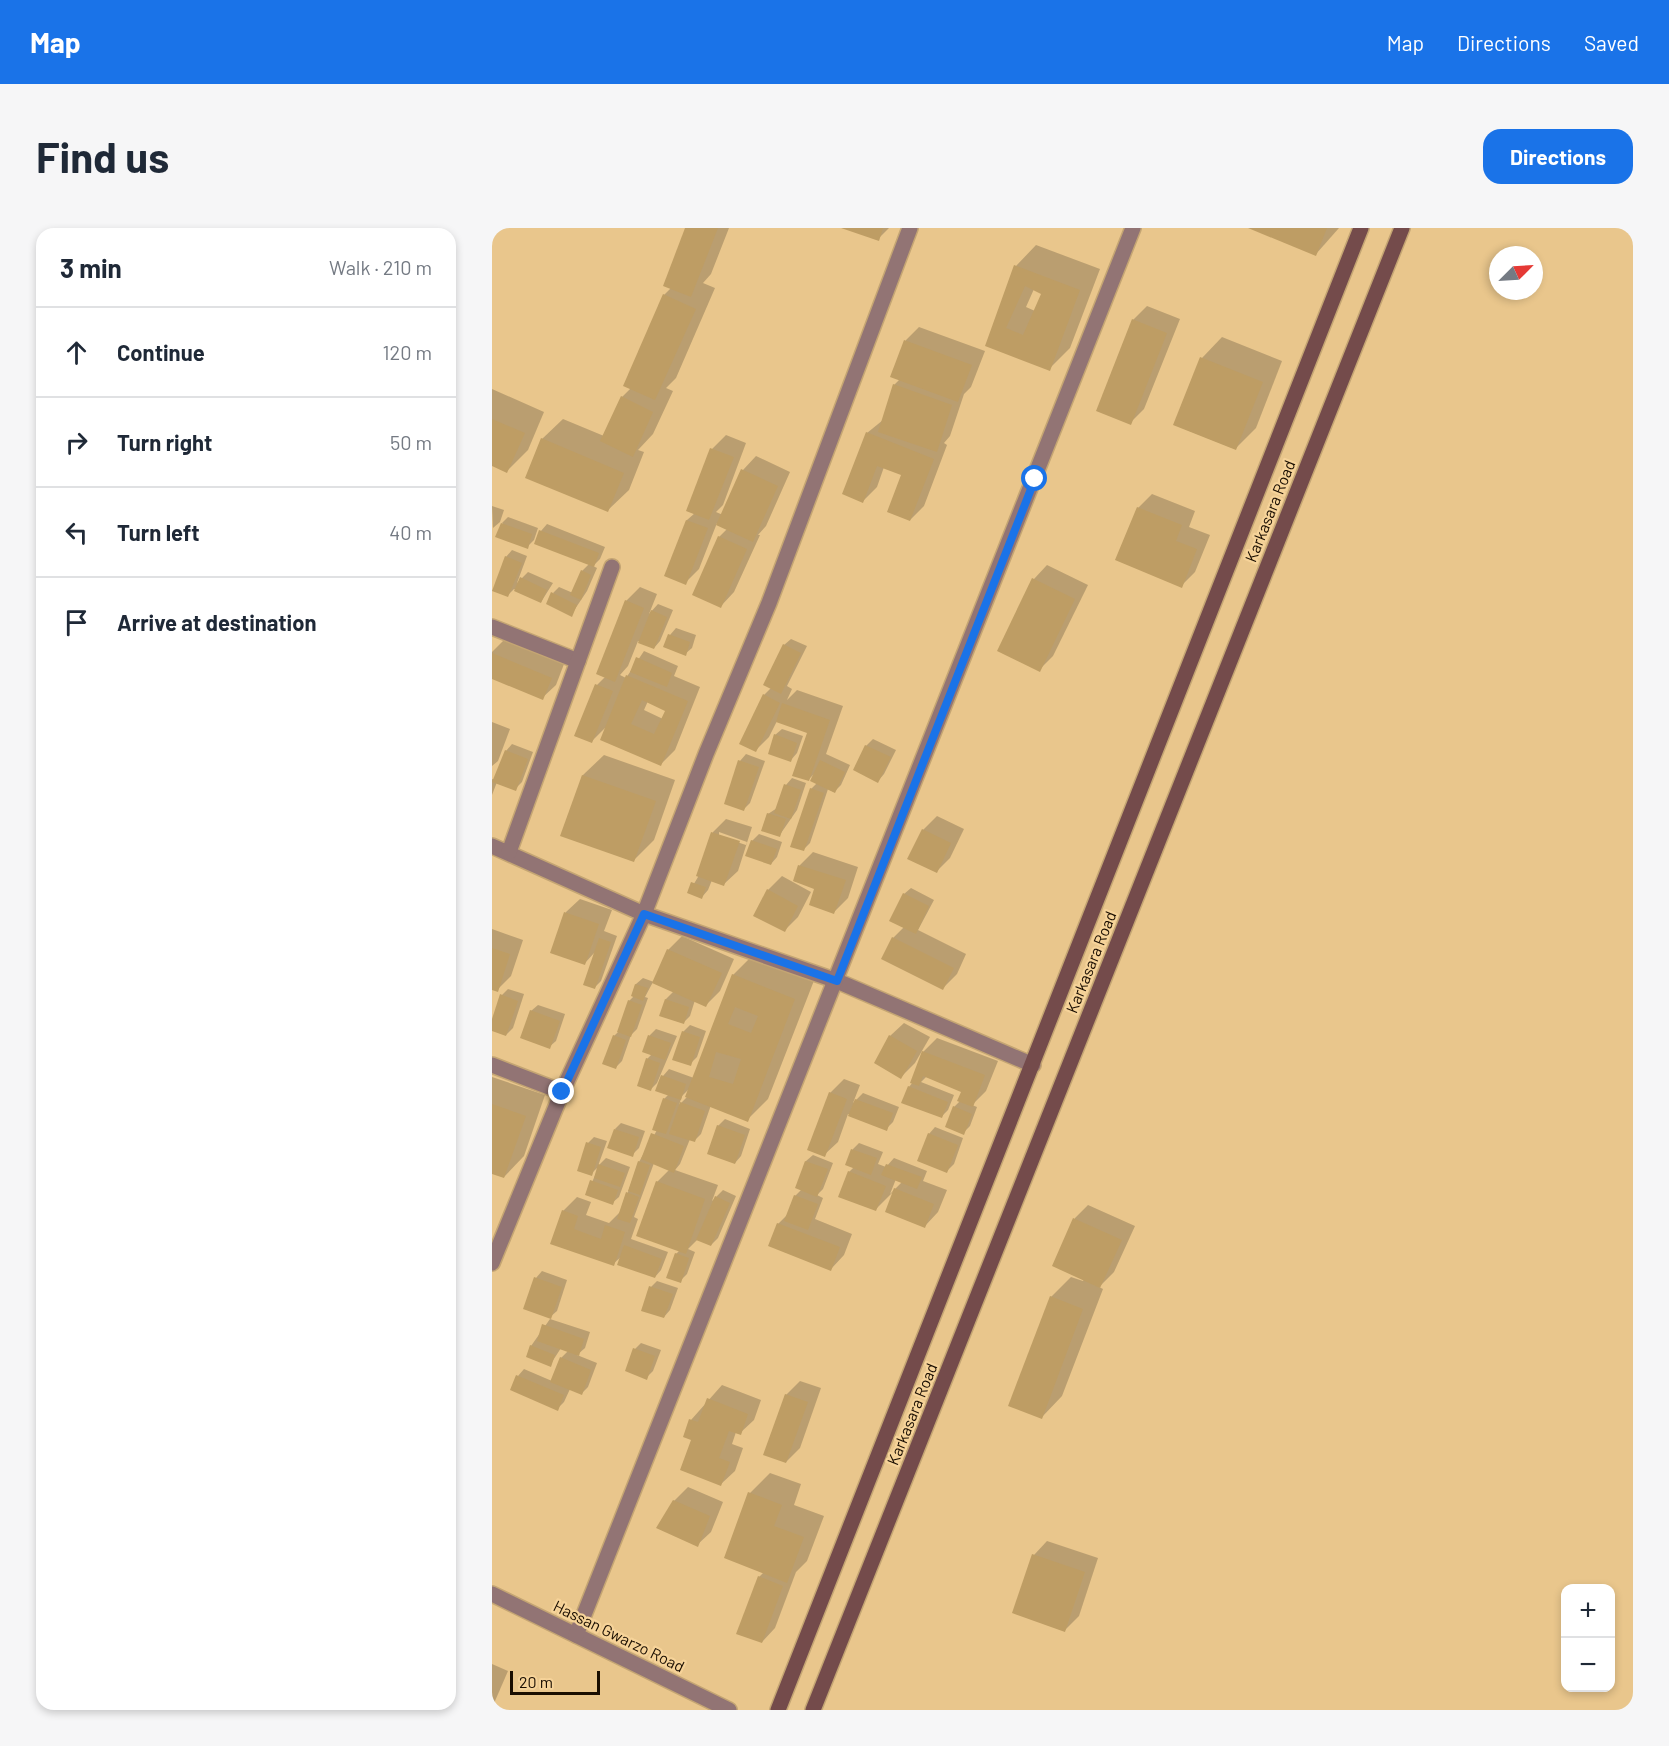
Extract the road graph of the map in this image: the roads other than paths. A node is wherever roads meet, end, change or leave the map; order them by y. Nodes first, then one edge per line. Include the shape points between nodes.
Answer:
1 (910, 228) edge
2 (1133, 228) edge
3 (1361, 228) edge
4 (1402, 228) edge
5 (612, 567) dead end
6 (492, 627) edge
7 (578, 661) junction
8 (492, 846) edge
9 (509, 852) junction
10 (644, 914) junction
11 (837, 981) junction
12 (492, 1065) edge
13 (1033, 1065) junction
14 (562, 1092) junction
15 (492, 1263) edge
16 (492, 1594) edge
17 (576, 1635) junction
18 (729, 1710) edge
19 (778, 1710) edge
20 (813, 1710) edge

1 - 10 street via 769,603
2 - 11 street
3 - 13 main road, Karkasara Road
4 - 20 main road, Karkasara Road
5 - 7 street
6 - 7 street
7 - 9 street
8 - 9 street
9 - 10 street
10 - 11 street
10 - 14 street
11 - 13 street
11 - 17 street
12 - 14 street
13 - 19 main road, Karkasara Road
14 - 15 street
16 - 17 street, Hassan Gwarzo Road
17 - 18 street, Hassan Gwarzo Road

